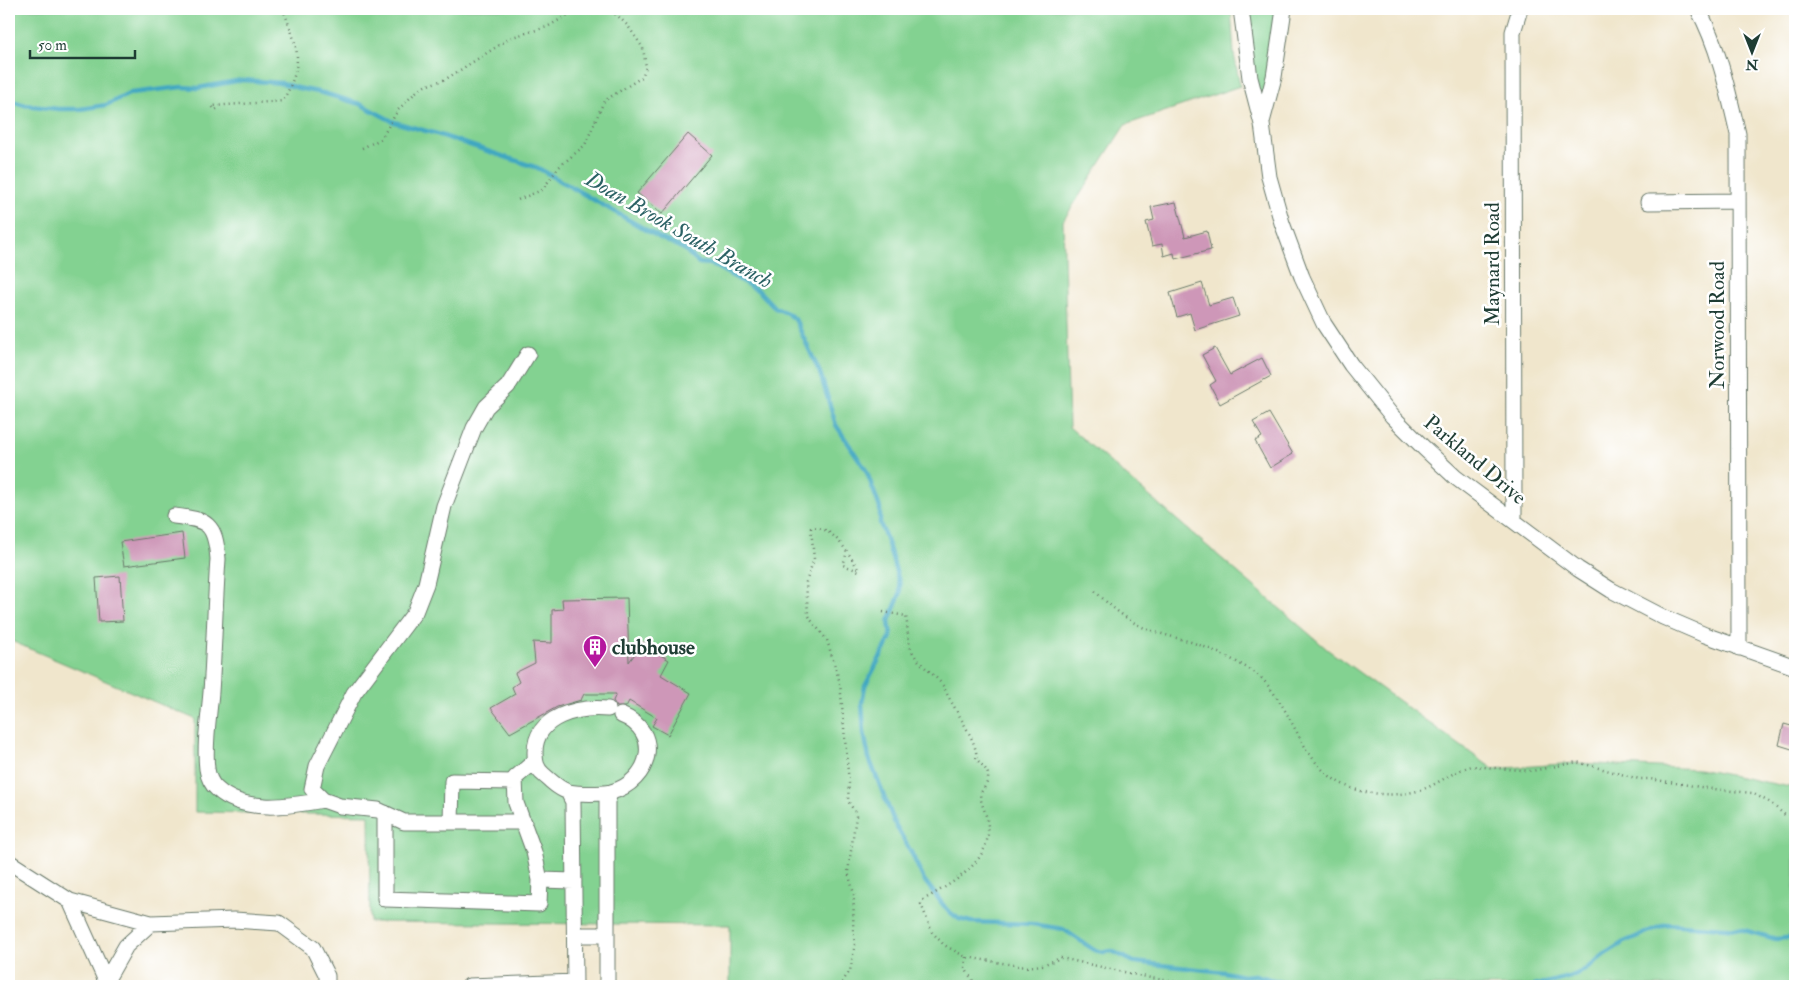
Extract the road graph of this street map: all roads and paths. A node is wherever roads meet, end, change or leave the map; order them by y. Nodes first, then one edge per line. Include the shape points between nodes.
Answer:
1 (283, 9) edge
2 (1241, 9) edge
3 (1284, 9) edge
4 (1520, 9) edge
5 (1698, 9) edge
6 (217, 109) dead end
7 (1262, 124) junction
8 (362, 148) dead end
9 (515, 201) dead end
10 (1738, 201) junction
11 (1648, 202) dead end
12 (528, 354) dead end
13 (174, 516) dead end
14 (1514, 521) junction
15 (847, 552) junction
16 (1095, 591) dead end
17 (884, 612) dead end
18 (1739, 648) junction
19 (1795, 667) edge
20 (535, 761) junction
21 (515, 782) junction
22 (568, 792) junction
23 (611, 792) junction
24 (323, 800) junction
25 (385, 813) junction
26 (1795, 818) edge
27 (451, 822) junction
28 (524, 822) junction
29 (9, 862) edge
30 (540, 880) junction
31 (574, 881) junction
32 (70, 901) junction
33 (151, 923) junction
34 (575, 935) junction
35 (607, 935) junction
36 (966, 957) junction
37 (106, 984) edge
38 (575, 984) edge
39 (328, 986) edge
40 (469, 986) edge
41 (607, 986) edge
42 (839, 986) edge
43 (976, 986) edge
44 (1203, 986) edge

1 - 6 path via 297,48 296,74 283,101 212,106
2 - 7 street, Parkland Drive via 1250,78
3 - 7 street, Parkland Drive via 1274,77
4 - 14 street, Maynard Road via 1513,32
5 - 10 street, Norwood Road via 1708,26 1725,76 1738,134
7 - 14 street, Parkland Drive via 1269,177 1282,223 1324,324 1351,365 1392,416 1455,477
8 - 9 path via 381,139 398,110 416,92 446,80 512,37 547,27 585,10 603,10 617,15 643,48 646,67 642,77 604,101 586,145 559,167 542,190
10 - 11 street
10 - 18 street, Norwood Road
12 - 24 street via 508,386 486,407 474,428 444,506 426,584 416,612 354,693 317,766 312,788
13 - 24 street via 201,521 210,527 216,539 218,559 208,730 209,777 216,788 231,799 248,804 277,806
14 - 18 street, Parkland Drive via 1542,544 1611,590 1663,617
15 - 15 path via 855,562 859,571 843,565
15 - 42 path via 828,531 811,528 814,559 806,582 808,614 827,640 840,683 848,801 856,816 848,872 854,894 855,944 850,971
16 - 26 path via 1119,614 1139,625 1196,644 1261,677 1277,697 1311,758 1329,776 1352,788 1387,795 1405,794 1431,787 1462,768 1472,766 1532,771 1577,762 1639,779 1752,793
17 - 36 path via 906,616 913,652 944,687 972,741 976,759 988,772 989,780 980,794 987,815 984,849 970,868 921,904 932,932 944,944
18 - 19 street, Parkland Drive
20 - 21 street via 515,778
20 - 22 street via 540,773
20 - 23 street via 537,737 555,718 588,709 614,712 638,726 645,735 648,749 638,774
21 - 27 street via 452,781
21 - 28 street via 516,803
22 - 23 street
22 - 31 street via 573,802
23 - 35 street via 607,801
24 - 25 street
25 - 27 street via 404,822
25 - 30 street via 385,899 539,904
27 - 28 street
28 - 30 street
29 - 32 street
30 - 31 street
31 - 34 street
32 - 33 street
32 - 37 street
33 - 37 street via 126,946
33 - 39 street via 234,920 279,923 313,948 328,976
34 - 35 street
34 - 38 street
35 - 41 street
36 - 43 path via 965,968
36 - 44 path via 1026,967 1061,958
38 - 40 street

